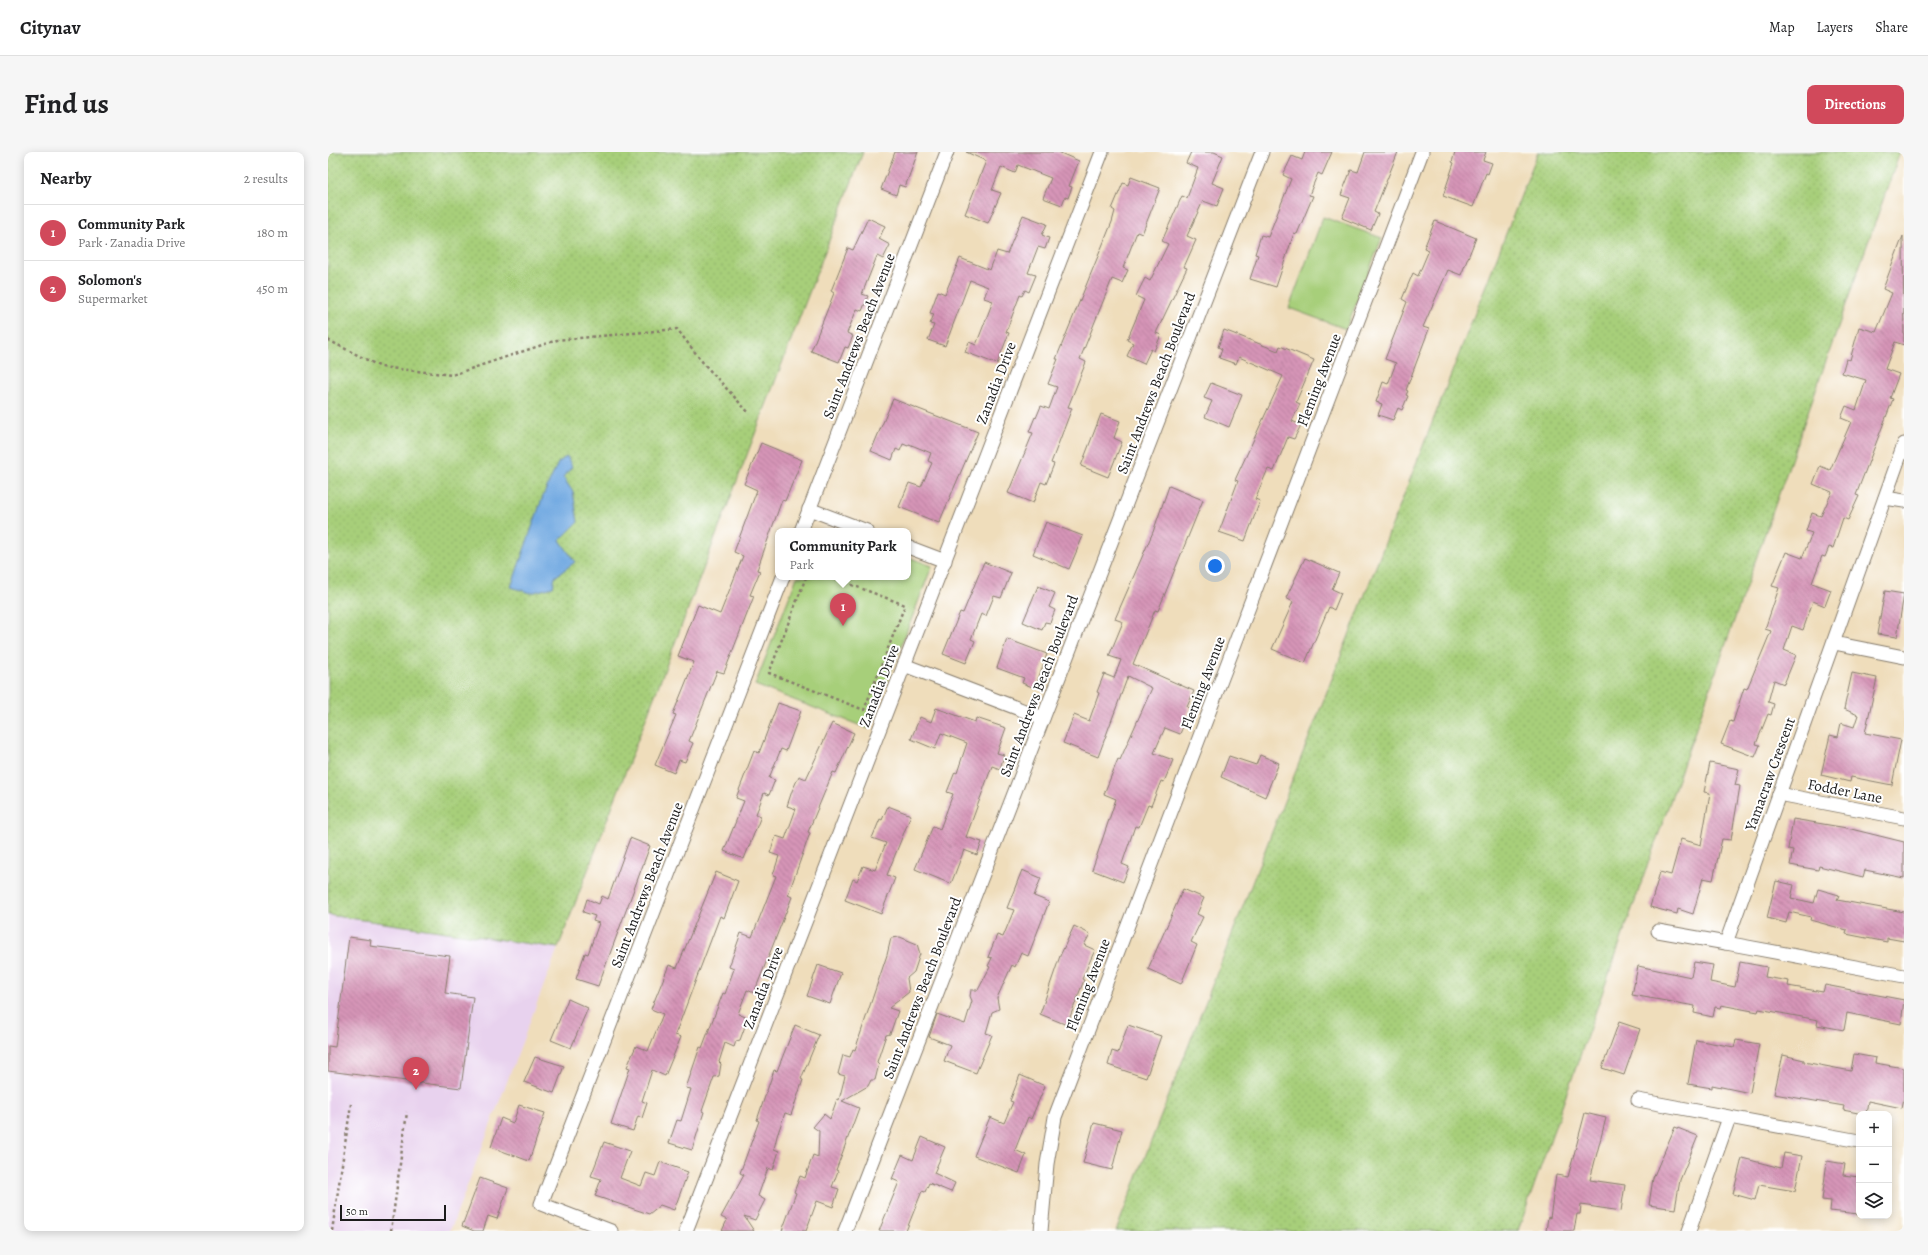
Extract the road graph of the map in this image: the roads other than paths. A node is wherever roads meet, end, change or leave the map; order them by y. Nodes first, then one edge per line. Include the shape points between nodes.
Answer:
1 (947, 152) edge
2 (1102, 152) edge
3 (1262, 152) edge
4 (1422, 152) edge
5 (1904, 444) edge
6 (1885, 498) junction
7 (1904, 502) edge
8 (809, 509) junction
9 (802, 528) edge
10 (859, 528) edge
11 (911, 548) edge
12 (944, 561) junction
13 (782, 580) edge
14 (1834, 643) junction
15 (1904, 657) edge
16 (904, 665) junction
17 (1043, 718) junction
18 (1779, 794) junction
19 (1904, 818) edge
20 (1658, 931) dead end
21 (1726, 943) junction
22 (1904, 976) edge
23 (1638, 1100) dead end
24 (1729, 1118) junction
25 (1856, 1140) edge
26 (611, 1231) edge
27 (686, 1231) edge
28 (845, 1231) edge
29 (1041, 1231) edge
30 (1689, 1231) edge

1 - 8 street, Saint Andrews Beach Avenue
2 - 12 street, Zanadia Drive
3 - 17 street, Saint Andrews Beach Boulevard
4 - 29 street, Fleming Avenue via 1055,1117 1047,1164
5 - 6 street, Yamacraw Crescent
6 - 7 street
6 - 14 street, Yamacraw Crescent
8 - 9 street, Saint Andrews Beach Avenue
8 - 10 street
11 - 12 street
12 - 16 street, Zanadia Drive
13 - 26 street, Saint Andrews Beach Avenue via 541,1204
14 - 15 street
14 - 18 street, Yamacraw Crescent
16 - 17 street
16 - 27 street, Zanadia Drive
17 - 28 street, Saint Andrews Beach Boulevard
18 - 19 street, Fodder Lane
18 - 21 street, Yamacraw Crescent
20 - 21 street
21 - 22 street
23 - 24 street
24 - 25 street
24 - 30 street

